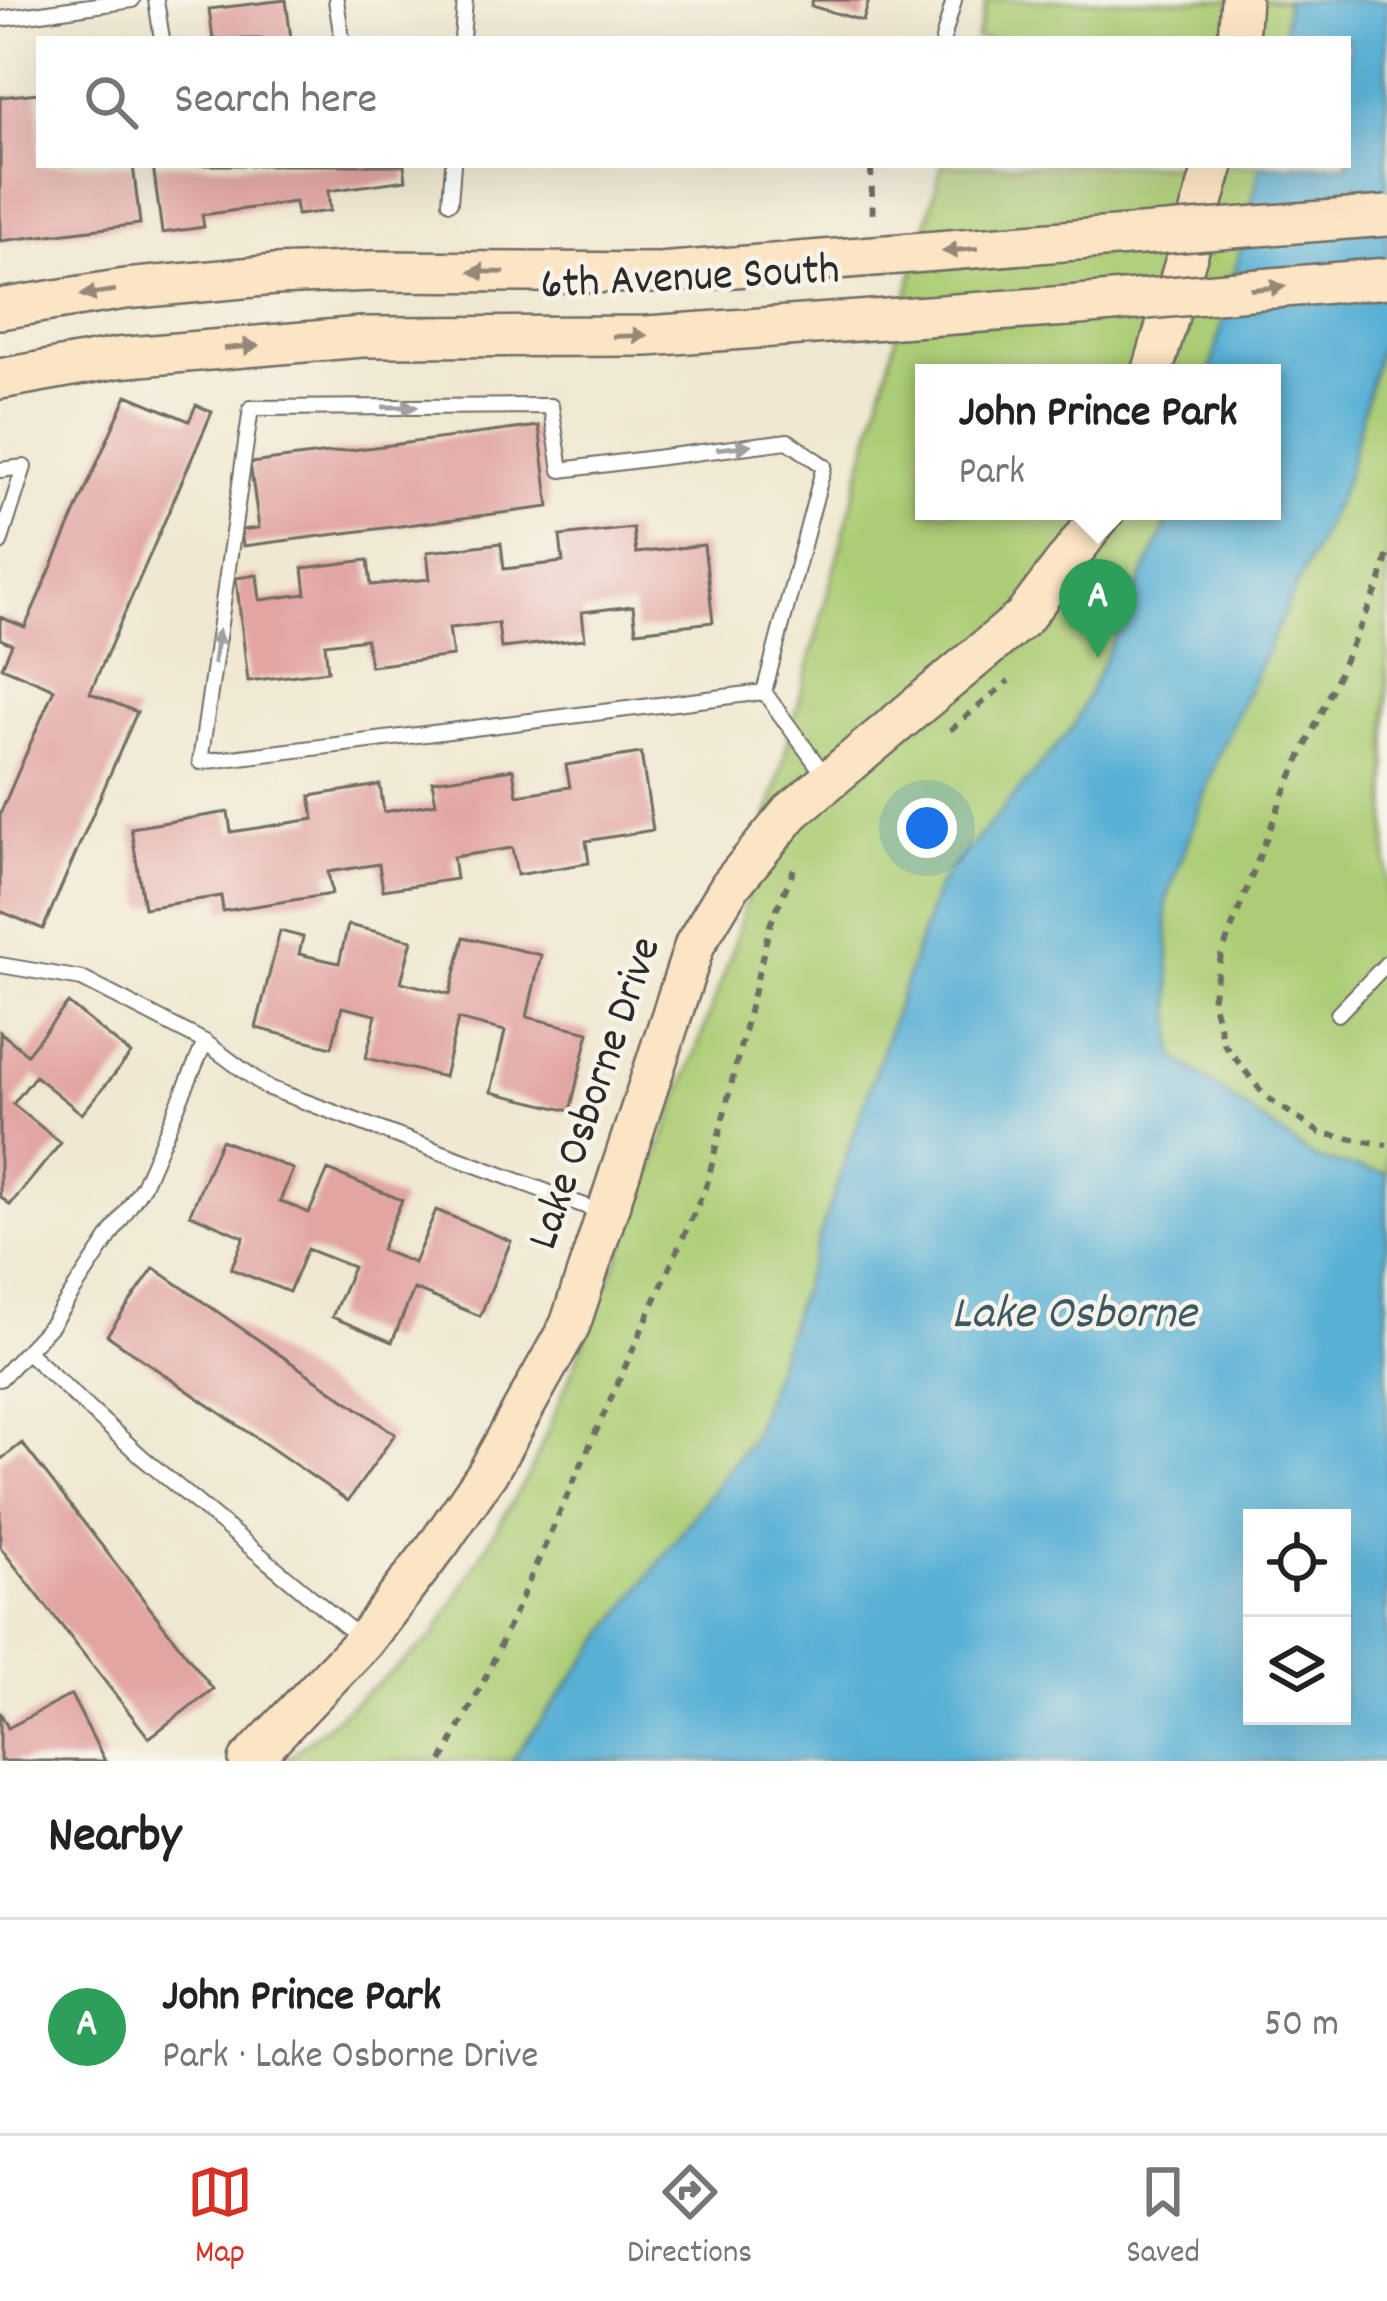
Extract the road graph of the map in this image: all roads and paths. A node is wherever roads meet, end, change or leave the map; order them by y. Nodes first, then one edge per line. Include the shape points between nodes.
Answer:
1 (132, 0) edge
2 (156, 0) edge
3 (336, 0) edge
4 (465, 0) edge
5 (954, 0) edge
6 (1241, 0) edge
7 (0, 19) edge
8 (162, 36) edge
9 (342, 36) edge
10 (462, 36) edge
11 (944, 36) edge
12 (1238, 36) edge
13 (452, 168) edge
14 (1213, 168) edge
15 (871, 170) dead end
16 (450, 202) dead end
17 (1387, 216) edge
18 (873, 231) dead end
19 (1387, 278) edge
20 (0, 309) edge
21 (1155, 364) edge
22 (0, 379) edge
23 (0, 470) edge
24 (1096, 520) edge
25 (0, 543) edge
26 (1387, 556) edge
27 (1014, 675) dead end
28 (764, 692) junction
29 (950, 731) dead end
30 (829, 780) junction
31 (798, 858) dead end
32 (1387, 963) edge
33 (0, 965) edge
34 (1338, 1014) dead end
35 (205, 1042) junction
36 (1387, 1145) edge
37 (608, 1215) junction
38 (26, 1352) junction
39 (0, 1379) edge
40 (364, 1641) junction
41 (248, 1761) edge
42 (442, 1761) edge

1 - 7 lane
2 - 8 lane
3 - 9 lane
4 - 10 lane
5 - 11 lane
6 - 12 street
13 - 16 lane
14 - 21 street
15 - 18 path
17 -> 20 street, 6th Avenue South, bridge via 659,273 275,275
22 -> 19 street, 6th Avenue South, bridge via 117,358 362,337 647,336
23 - 25 lane via 25,467
24 - 30 street, Lake Osborne Drive via 1024,617
26 - 36 path via 1282,799 1212,1000 1224,1044 1265,1096 1320,1133
27 - 29 path
28 -> 28 lane via 200,762 251,408 551,406 561,470 788,440 824,466
28 - 30 lane
30 - 37 street, Lake Osborne Drive via 730,886 695,944
31 - 42 path via 770,926 707,1184
32 - 34 lane
33 - 35 lane via 82,979
35 - 37 lane via 266,1087
35 - 38 lane via 143,1186
37 - 40 street, Lake Osborne Drive via 570,1324 488,1472
38 - 39 lane
38 - 40 lane
40 - 41 street, Lake Osborne Drive

